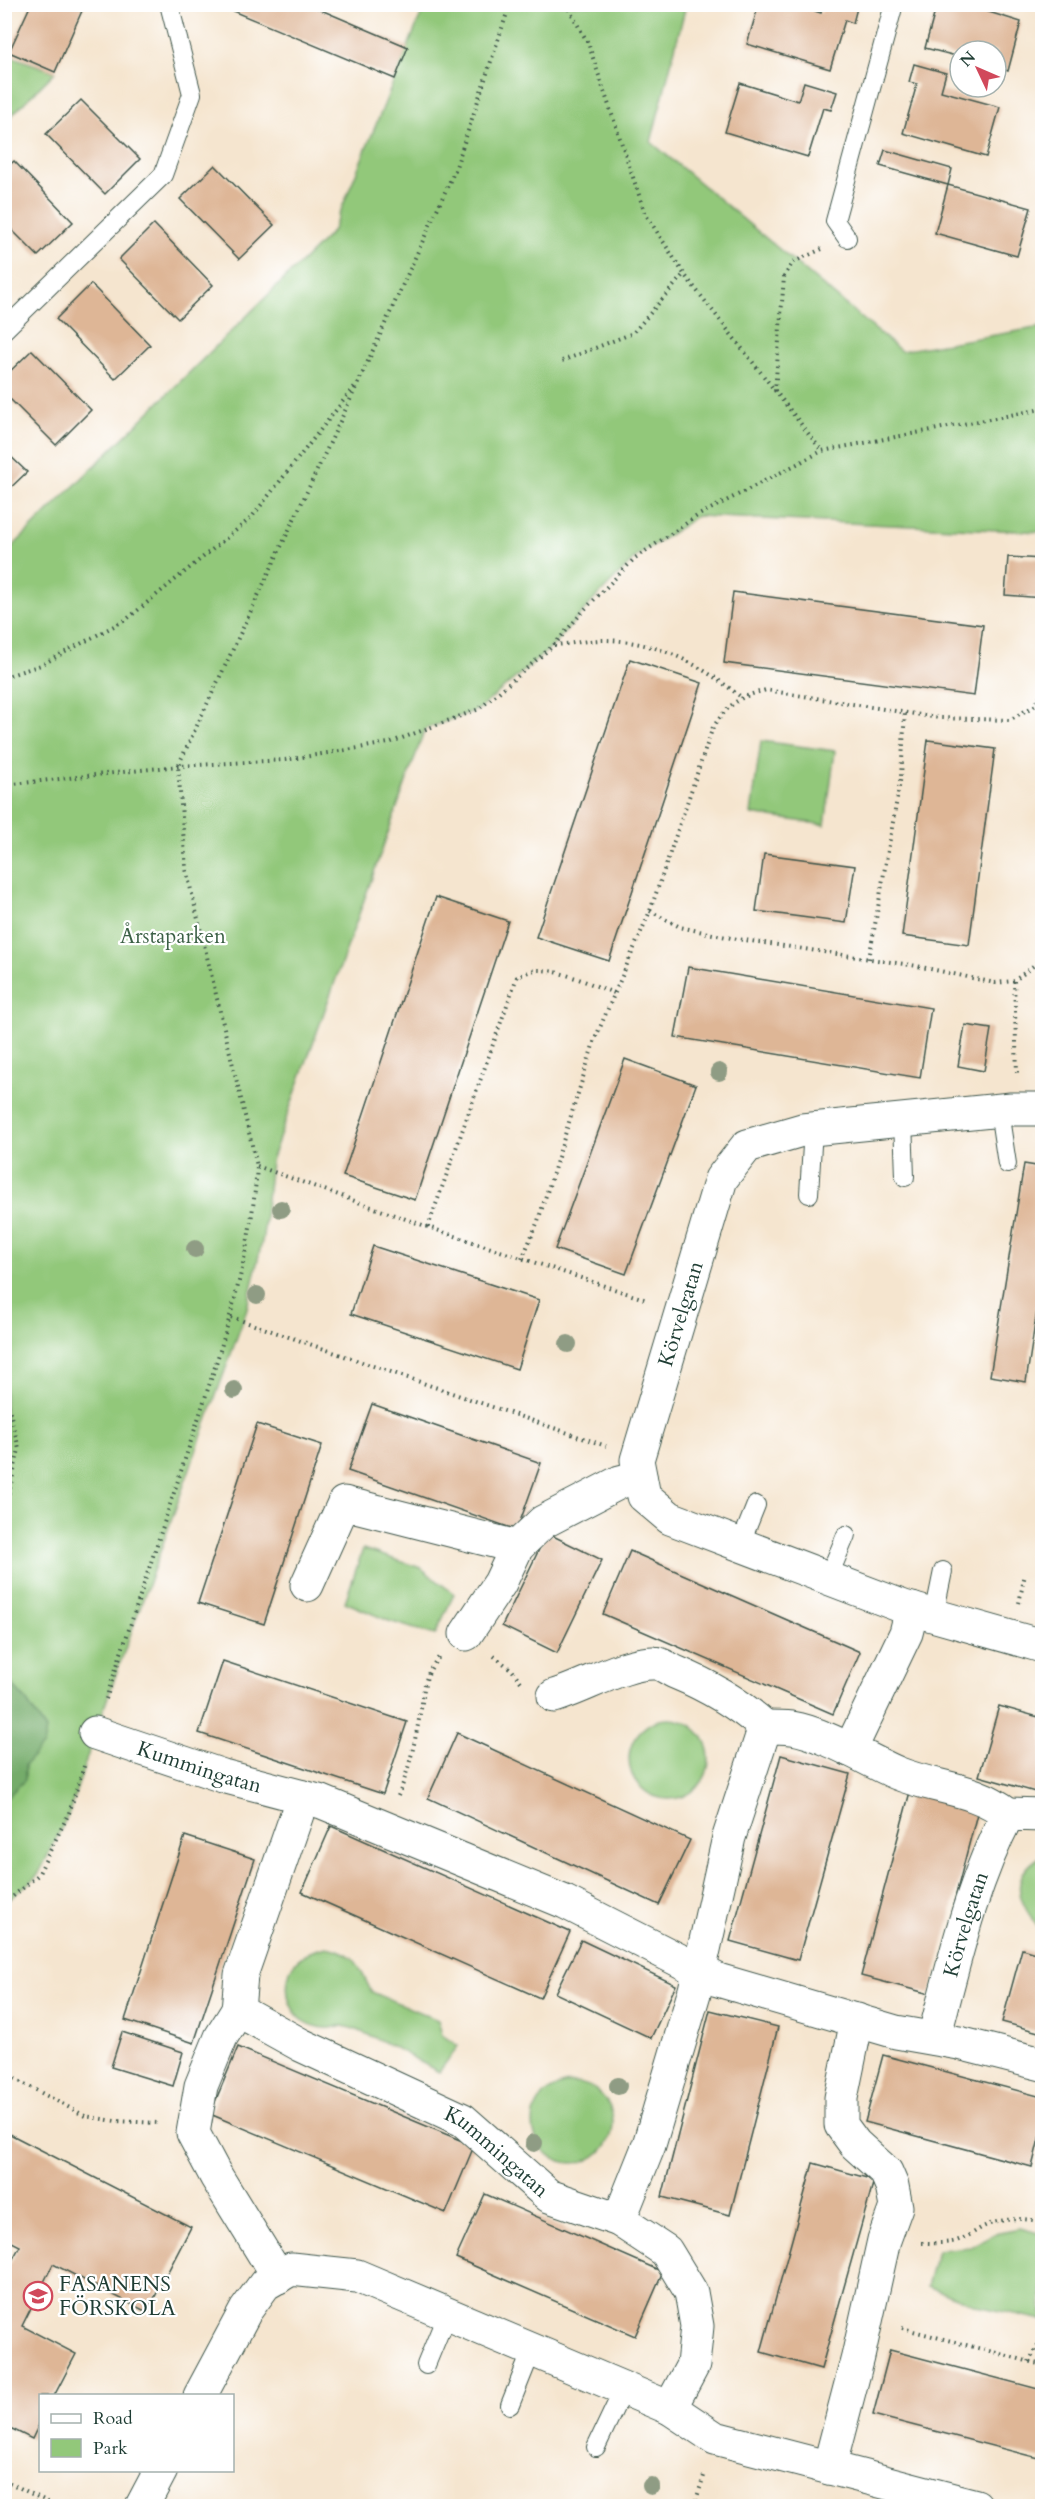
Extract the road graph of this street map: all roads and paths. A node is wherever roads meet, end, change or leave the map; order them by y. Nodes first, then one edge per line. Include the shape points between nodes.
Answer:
1 (510, 4) edge
2 (566, 4) edge
3 (894, 4) edge
4 (168, 5) edge
5 (847, 238) joint
6 (684, 274) junction
7 (4, 330) edge
8 (562, 361) dead end
9 (359, 381) junction
10 (775, 392) junction
11 (1042, 409) edge
12 (822, 451) junction
13 (554, 645) junction
14 (4, 677) edge
15 (1042, 690) edge
16 (741, 697) junction
17 (905, 712) junction
18 (178, 766) junction
19 (4, 785) edge
20 (650, 911) junction
21 (869, 959) junction
22 (1042, 959) edge
23 (1014, 981) junction
24 (614, 993) junction
25 (1039, 1108) edge
26 (999, 1111) junction
27 (903, 1120) junction
28 (813, 1129) junction
29 (1007, 1164) dead end
30 (257, 1166) junction
31 (905, 1177) dead end
32 (809, 1194) dead end
33 (428, 1227) junction
34 (522, 1259) junction
35 (681, 1312) junction
36 (231, 1317) junction
37 (4, 1388) edge
38 (638, 1468) junction
39 (756, 1505) dead end
40 (4, 1515) edge
41 (846, 1535) dead end
42 (740, 1545) junction
43 (517, 1547) junction
44 (943, 1571) dead end
45 (828, 1578) junction
46 (307, 1585) dead end
47 (923, 1612) junction
48 (466, 1634) junction
49 (1042, 1646) edge
50 (554, 1696) joint
51 (765, 1727) junction
52 (95, 1733) junction
53 (850, 1750) junction
54 (303, 1797) junction
55 (1008, 1814) junction
56 (1042, 1815) edge
57 (384, 1827) junction
58 (4, 1904) edge
59 (699, 1970) junction
60 (238, 2010) junction
61 (858, 2020) junction
62 (934, 2038) junction
63 (1042, 2064) edge
64 (4, 2073) edge
65 (194, 2122) junction
66 (619, 2220) junction
67 (1042, 2223) edge
68 (887, 2232) junction
69 (278, 2277) junction
70 (447, 2314) junction
71 (866, 2318) junction
72 (1042, 2337) edge
73 (532, 2350) junction
74 (1029, 2362) junction
75 (426, 2365) dead end
76 (1042, 2365) edge
77 (624, 2388) junction
78 (201, 2394) edge
79 (510, 2406) dead end
80 (670, 2408) junction
81 (596, 2447) dead end
82 (829, 2468) junction
83 (160, 2472) edge
84 (4, 2480) edge
85 (56, 2506) edge
86 (142, 2506) edge
87 (976, 2506) edge

1 - 9 path via 455,170
2 - 6 path via 588,43 645,213
3 - 5 lane via 835,221
4 - 7 lane via 192,94 163,175
5 - 10 path via 795,260 787,270 782,289
6 - 8 path via 633,333
6 - 10 path
9 - 14 path via 251,518 127,619 41,665
9 - 18 path
10 - 12 path
11 - 12 path
12 - 13 path via 697,516 635,558
13 - 16 path via 606,640 669,652 699,666
13 - 18 path via 479,709 389,743 285,760
15 - 17 path via 1036,705 1009,720 939,718
16 - 17 path via 766,690
16 - 20 path via 726,708 713,727
17 - 21 path via 901,776
18 - 19 path
18 - 30 path via 186,869
20 - 21 path via 680,927
20 - 24 path
21 - 23 path via 995,983
22 - 23 path
23 - 25 path via 1017,1074
24 - 33 path via 574,978 534,970 517,976
24 - 34 path
25 - 26 street, Körvelgatan
26 - 27 street, Körvelgatan
26 - 29 lane
27 - 28 street, Körvelgatan
27 - 31 lane
28 - 32 lane
28 - 35 street, Körvelgatan via 747,1146 722,1179
30 - 33 path
30 - 36 path via 249,1242
33 - 34 path
34 - 35 path
35 - 38 street, Körvelgatan
36 - 38 path via 591,1440
36 - 52 path
37 - 40 path via 19,1449
38 - 42 street via 644,1496 670,1518
38 - 43 street via 620,1482 543,1522
39 - 42 lane
41 - 45 lane
42 - 45 street
43 - 46 street via 344,1503
43 - 48 street via 500,1583
44 - 47 lane
45 - 47 street
47 - 49 street
47 - 53 street via 906,1633
48 - 50 path via 512,1670 526,1689
48 - 57 path via 431,1666 423,1688 406,1778
50 - 51 street via 631,1667 656,1663 708,1686
51 - 53 street via 794,1728
51 - 59 street via 729,1837
52 - 54 street, Kummingatan via 223,1776
52 - 58 path via 69,1813 38,1875
53 - 55 street via 898,1773 978,1795
54 - 57 street, Kummingatan
54 - 60 street via 241,1975
55 - 56 street
55 - 62 street, Körvelgatan via 972,1895
57 - 59 street, Kummingatan via 565,1902
59 - 61 street, Kummingatan via 718,1980
59 - 66 street via 649,2145
60 - 65 street via 221,2037 201,2086
60 - 66 street, Kummingatan via 301,2045 464,2120 549,2196
61 - 62 street, Kummingatan
61 - 68 street via 841,2098 841,2125 855,2144 886,2172 896,2207
62 - 63 street, Kummingatan
64 - 65 path via 85,2116 115,2121
65 - 69 street via 193,2133 216,2176
66 - 80 street, Kummingatan via 666,2251 691,2292 697,2326 693,2365
67 - 68 path via 1020,2218 1003,2221 952,2242 907,2241
68 - 71 street
69 - 70 street via 291,2269 357,2276
69 - 78 street via 265,2284 246,2310
70 - 73 street
70 - 75 lane
71 - 74 path
71 - 82 street
72 - 74 path
73 - 77 street
73 - 79 lane
74 - 76 path
77 - 80 street
77 - 81 lane
80 - 82 street via 715,2438
82 - 87 street
83 - 86 street
84 - 85 path

